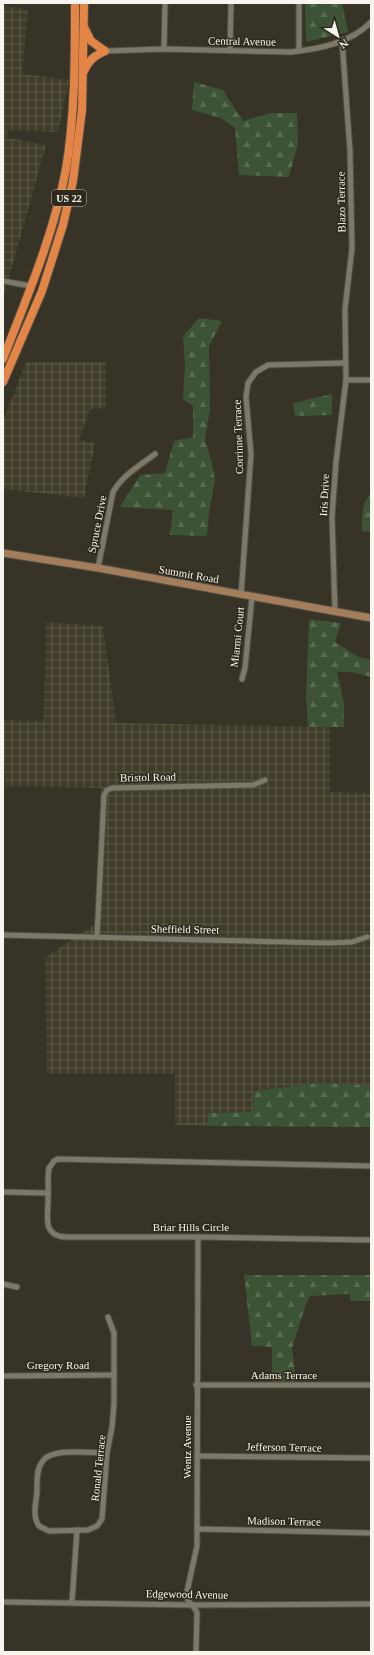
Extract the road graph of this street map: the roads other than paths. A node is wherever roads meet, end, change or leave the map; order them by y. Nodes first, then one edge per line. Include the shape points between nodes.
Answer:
1 (75, 3) edge
2 (84, 3) edge
3 (165, 3) edge
4 (231, 3) edge
5 (299, 3) edge
6 (371, 22) edge
7 (83, 26) junction
8 (342, 40) junction
9 (164, 49) junction
10 (105, 51) junction
11 (230, 51) junction
12 (299, 51) junction
13 (83, 76) junction
14 (3, 281) edge
15 (31, 286) junction
16 (3, 359) edge
17 (345, 363) junction
18 (346, 380) junction
19 (371, 380) edge
20 (3, 382) edge
21 (155, 454) dead end
22 (3, 553) edge
23 (98, 568) junction
24 (241, 595) junction
25 (252, 597) junction
26 (335, 611) junction
27 (371, 618) edge
28 (242, 679) dead end
29 (265, 780) dead end
30 (3, 935) edge
31 (98, 937) junction
32 (366, 938) dead end
33 (371, 1166) edge
34 (3, 1192) edge
35 (48, 1193) junction
36 (198, 1237) junction
37 (371, 1240) edge
38 (3, 1284) edge
39 (17, 1287) dead end
40 (108, 1317) dead end
41 (114, 1375) junction
42 (3, 1376) edge
43 (371, 1384) edge
44 (196, 1385) junction
45 (107, 1453) junction
46 (197, 1456) junction
47 (371, 1458) edge
48 (197, 1529) junction
49 (77, 1530) junction
50 (371, 1533) edge
51 (3, 1602) edge
52 (72, 1602) junction
53 (371, 1604) edge
54 (192, 1605) junction
55 (196, 1652) edge

1 - 15 highway, US 22 via 73,101 66,169
2 - 7 highway, US 22
3 - 9 street
4 - 11 street
5 - 12 street
6 - 8 street, Central Avenue via 358,33
7 - 10 highway via 91,41
7 - 13 highway, US 22
8 - 12 street, Central Avenue
8 - 17 street, Blazo Terrace via 350,151 352,248 345,309
9 - 10 street, Central Avenue
9 - 11 street, Central Avenue
10 - 13 highway via 89,60
11 - 12 street, Central Avenue
13 - 20 highway, US 22 via 82,110 75,166 63,225 42,291
14 - 15 street
15 - 16 highway, US 22
17 - 18 street, Blazo Terrace
17 - 24 street, Corrinne Terrace via 268,365 256,372 248,383 246,397 251,454
18 - 19 street
18 - 26 street, Iris Drive via 332,517
21 - 23 street, Spruce Drive via 125,476 113,492
22 - 23 main road, Summit Road
23 - 24 main road, Summit Road
24 - 25 main road, Summit Road
25 - 26 main road, Summit Road
25 - 28 street, Miarmi Court
26 - 27 main road, Summit Road
29 - 31 street, Bristol Road via 252,785 107,790 104,795
30 - 31 street, Sheffield Street
31 - 32 street, Sheffield Street via 329,943 352,942
33 - 35 street, Briar Hills Circle via 62,1159 54,1161 48,1168
34 - 35 street
35 - 36 street, Briar Hills Circle via 48,1226 61,1237
36 - 37 street, Briar Hills Circle
36 - 44 street, Wentz Avenue
38 - 39 street
40 - 41 street, Ronald Terrace via 114,1333
41 - 42 street, Gregory Road
41 - 45 street, Ronald Terrace via 112,1427
43 - 44 street, Adams Terrace
44 - 46 street, Wentz Avenue
45 - 49 street, Ronald Terrace via 102,1519 93,1529
45 - 49 street via 55,1453 46,1457 39,1468 36,1522 46,1530
46 - 47 street, Jefferson Terrace
46 - 48 street, Wentz Avenue
48 - 50 street, Madison Terrace
48 - 54 street, Wentz Avenue via 195,1554 186,1596
49 - 52 street
51 - 52 street, Edgewood Avenue
52 - 54 street, Edgewood Avenue
53 - 54 street, Edgewood Avenue
54 - 55 street, Wentz Avenue via 197,1613

